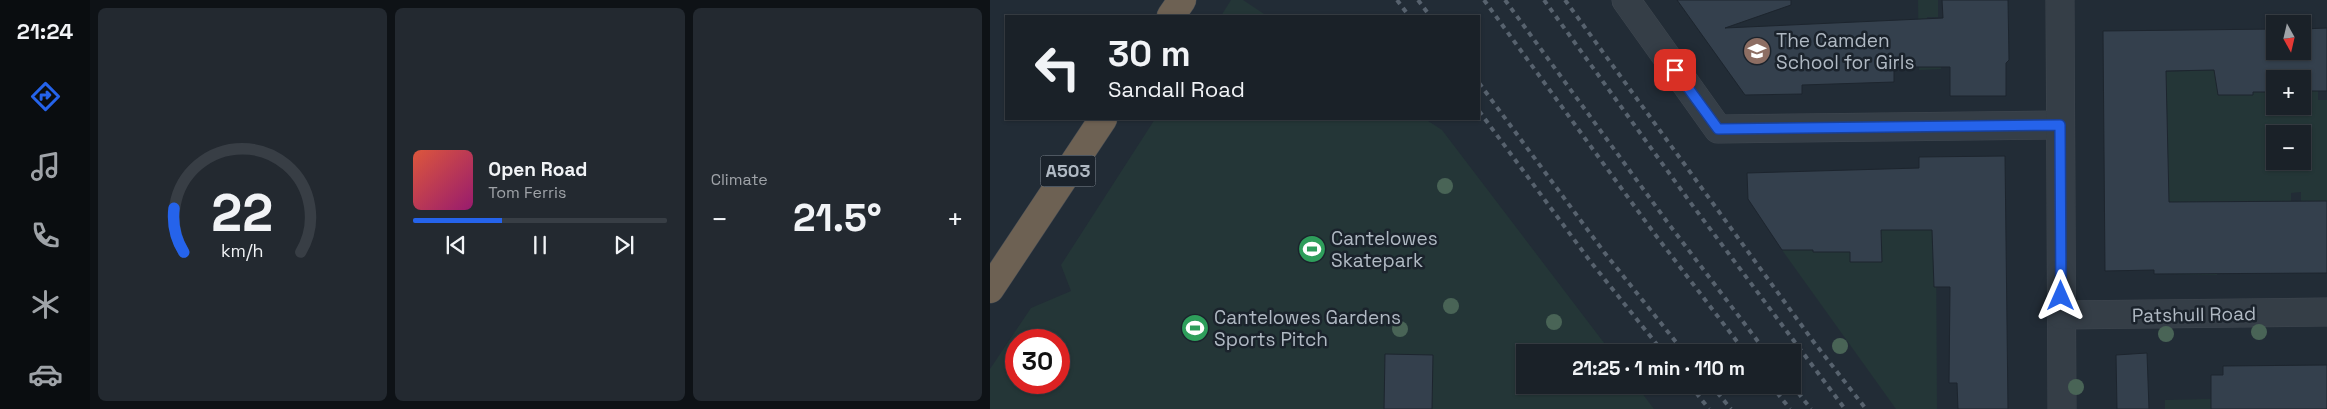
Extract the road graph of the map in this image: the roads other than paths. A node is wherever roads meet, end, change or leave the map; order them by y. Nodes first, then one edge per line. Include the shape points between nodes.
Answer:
1 (1182, 0) edge
2 (1626, 0) edge
3 (2060, 0) edge
4 (1172, 15) edge
5 (1102, 120) edge
6 (2060, 125) junction
7 (990, 289) edge
8 (2327, 312) edge
9 (2061, 315) junction
10 (2062, 409) edge

1 - 4 highway
2 - 6 street via 1718,129
3 - 6 street
5 - 7 highway, A503
6 - 9 street
8 - 9 street, Patshull Road
9 - 10 street

